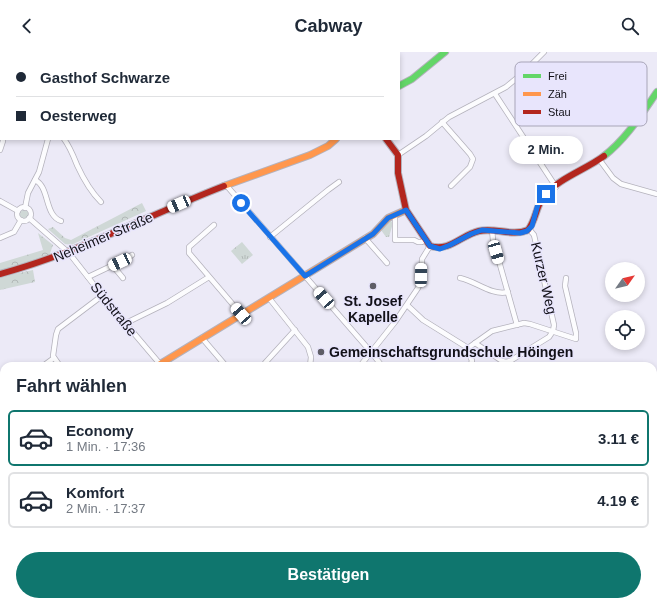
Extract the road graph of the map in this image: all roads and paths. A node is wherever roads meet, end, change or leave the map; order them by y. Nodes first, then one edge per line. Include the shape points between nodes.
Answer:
1 (443, 52) edge
2 (544, 52) edge
3 (534, 62) edge
4 (515, 80) edge
5 (400, 85) edge
6 (657, 92) edge
7 (495, 94) junction
8 (647, 105) edge
9 (442, 122) junction
10 (515, 124) edge
11 (516, 126) edge
12 (632, 126) edge
13 (48, 140) edge
14 (65, 140) edge
15 (335, 140) edge
16 (387, 140) edge
17 (3, 141) dead end
18 (0, 150) edge
19 (398, 155) junction
20 (599, 159) junction
21 (35, 180) junction
22 (339, 182) dead end
23 (226, 185) junction
24 (451, 186) dead end
25 (556, 187) junction
26 (657, 194) edge
27 (0, 201) edge
28 (101, 202) dead end
29 (25, 208) junction
30 (406, 210) junction
31 (18, 211) junction
32 (395, 215) junction
33 (29, 218) junction
34 (21, 220) junction
35 (61, 222) dead end
36 (214, 225) dead end
37 (529, 229) junction
38 (492, 230) junction
39 (270, 237) junction
40 (0, 238) edge
41 (364, 238) junction
42 (425, 240) junction
43 (430, 246) junction
44 (69, 253) junction
45 (132, 255) dead end
46 (387, 263) dead end
47 (113, 266) junction
48 (0, 274) edge
49 (305, 276) junction
50 (88, 277) junction
51 (209, 277) junction
52 (123, 278) dead end
53 (460, 278) dead end
54 (566, 278) dead end
55 (508, 292) junction
56 (103, 295) junction
57 (269, 298) junction
58 (407, 305) junction
59 (241, 314) junction
60 (126, 323) junction
61 (517, 325) junction
62 (295, 330) junction
63 (553, 331) junction
64 (202, 338) junction
65 (475, 343) junction
66 (468, 348) junction
67 (371, 352) junction
68 (54, 358) junction
69 (48, 362) edge
70 (57, 362) edge
71 (156, 362) edge
72 (163, 362) edge
73 (222, 362) edge
74 (266, 362) edge
75 (310, 362) edge
76 (363, 362) edge
77 (379, 362) edge
78 (472, 362) edge

1 - 5 street via 412,79
2 - 3 street
4 - 7 street
6 - 8 street
7 - 9 street
7 - 10 street
9 - 19 street
9 - 24 street via 472,159 470,167
11 - 25 street
12 - 20 street
13 - 21 street
14 - 28 street via 93,194
15 - 23 street, Neheimer Straße via 305,158
16 - 19 street
17 - 18 street
19 - 30 street via 398,173
20 - 25 street
20 - 26 street via 613,178 621,184
21 - 29 street via 28,193
21 - 35 street via 41,184 52,214
22 - 39 street
23 - 39 street
23 - 44 street, Neheimer Straße
25 - 37 street via 538,204
27 - 31 street
29 - 31 street
29 - 33 street via 31,213
30 - 32 street
30 - 42 street
31 - 34 street via 17,215
32 - 41 street via 388,218 373,234
32 - 42 street via 395,240
33 - 34 street
33 - 44 street, Südstraße
34 - 40 street via 14,232
36 - 51 street via 191,245 188,251
37 - 38 street via 520,233
37 - 63 street, Kurzer Weg via 534,235
38 - 43 street via 477,232 440,249
38 - 55 street
39 - 49 street
41 - 46 street
41 - 49 street
42 - 43 street
43 - 58 street via 422,259 418,288
44 - 48 street, Neheimer Straße
44 - 50 street, Südstraße
45 - 47 street
47 - 50 street
47 - 52 street
49 - 57 street
49 - 67 street
50 - 56 street, Südstraße
51 - 59 street
51 - 60 street via 167,303
53 - 55 street via 496,293
54 - 63 street via 565,286 576,339
55 - 61 street
56 - 60 street, Südstraße
56 - 68 street via 58,329
57 - 59 street
57 - 62 street
58 - 66 street via 423,320
58 - 67 street
59 - 64 street
60 - 71 street, Südstraße
61 - 63 street via 527,323
61 - 65 street via 492,331
62 - 74 street
62 - 75 street via 310,351
63 - 65 street, Kurzer Weg via 549,337 506,362 502,362
64 - 72 street
64 - 73 street
65 - 66 street
66 - 78 street
67 - 76 street
67 - 77 street
68 - 69 street
68 - 70 street

